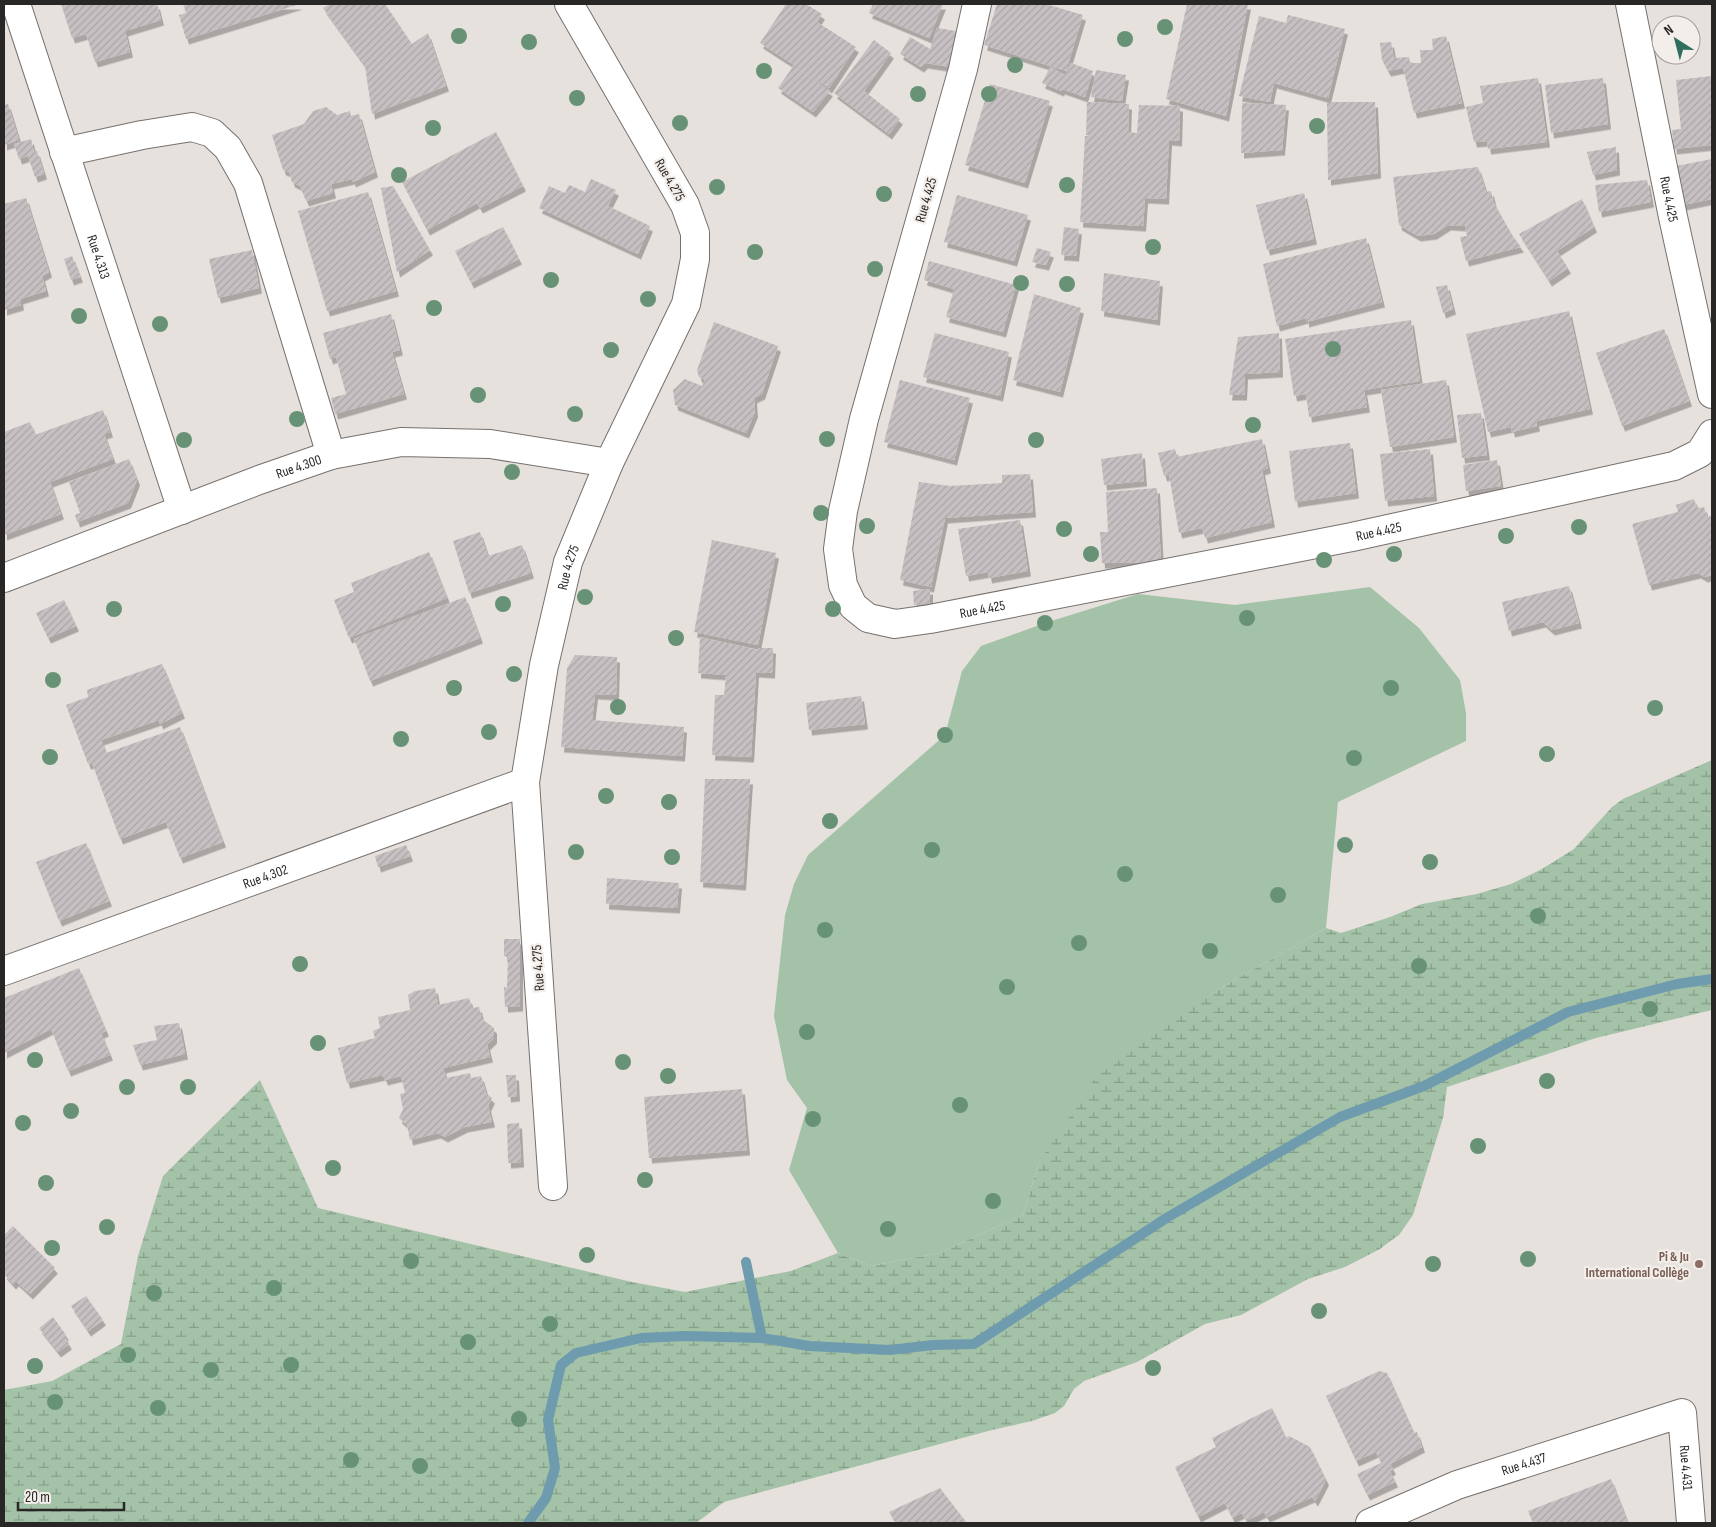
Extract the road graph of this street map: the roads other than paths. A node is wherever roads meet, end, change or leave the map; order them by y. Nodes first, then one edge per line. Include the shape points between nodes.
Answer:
1 (16, 4) edge
2 (569, 4) edge
3 (978, 4) edge
4 (1630, 4) edge
5 (64, 152) junction
6 (1712, 394) edge
7 (1712, 437) edge
8 (331, 455) junction
9 (609, 463) junction
10 (182, 510) junction
11 (4, 578) edge
12 (525, 782) junction
13 (4, 971) edge
14 (553, 1186) dead end
15 (1682, 1413) joint
16 (1370, 1523) edge
17 (1691, 1523) edge

1 - 5 street, Rue 4.313
2 - 9 street, Rue 4.275 via 685,205 695,233 695,259 686,304
3 - 7 street, Rue 4.425 via 864,419 843,511 838,549 843,585 853,606 868,618 894,624 930,619 1352,537 1674,466 1700,453
4 - 6 street, Rue 4.425
5 - 8 street via 142,134 192,127 212,133 228,148 248,183
5 - 10 street, Rue 4.313
8 - 9 street, Rue 4.300 via 401,442 490,444
8 - 10 street, Rue 4.300
9 - 12 street, Rue 4.275 via 568,562 544,665
10 - 11 street, Rue 4.300
12 - 13 street, Rue 4.302
12 - 14 street, Rue 4.275
15 - 16 street, Rue 4.437 via 1457,1485
15 - 17 street, Rue 4.431

